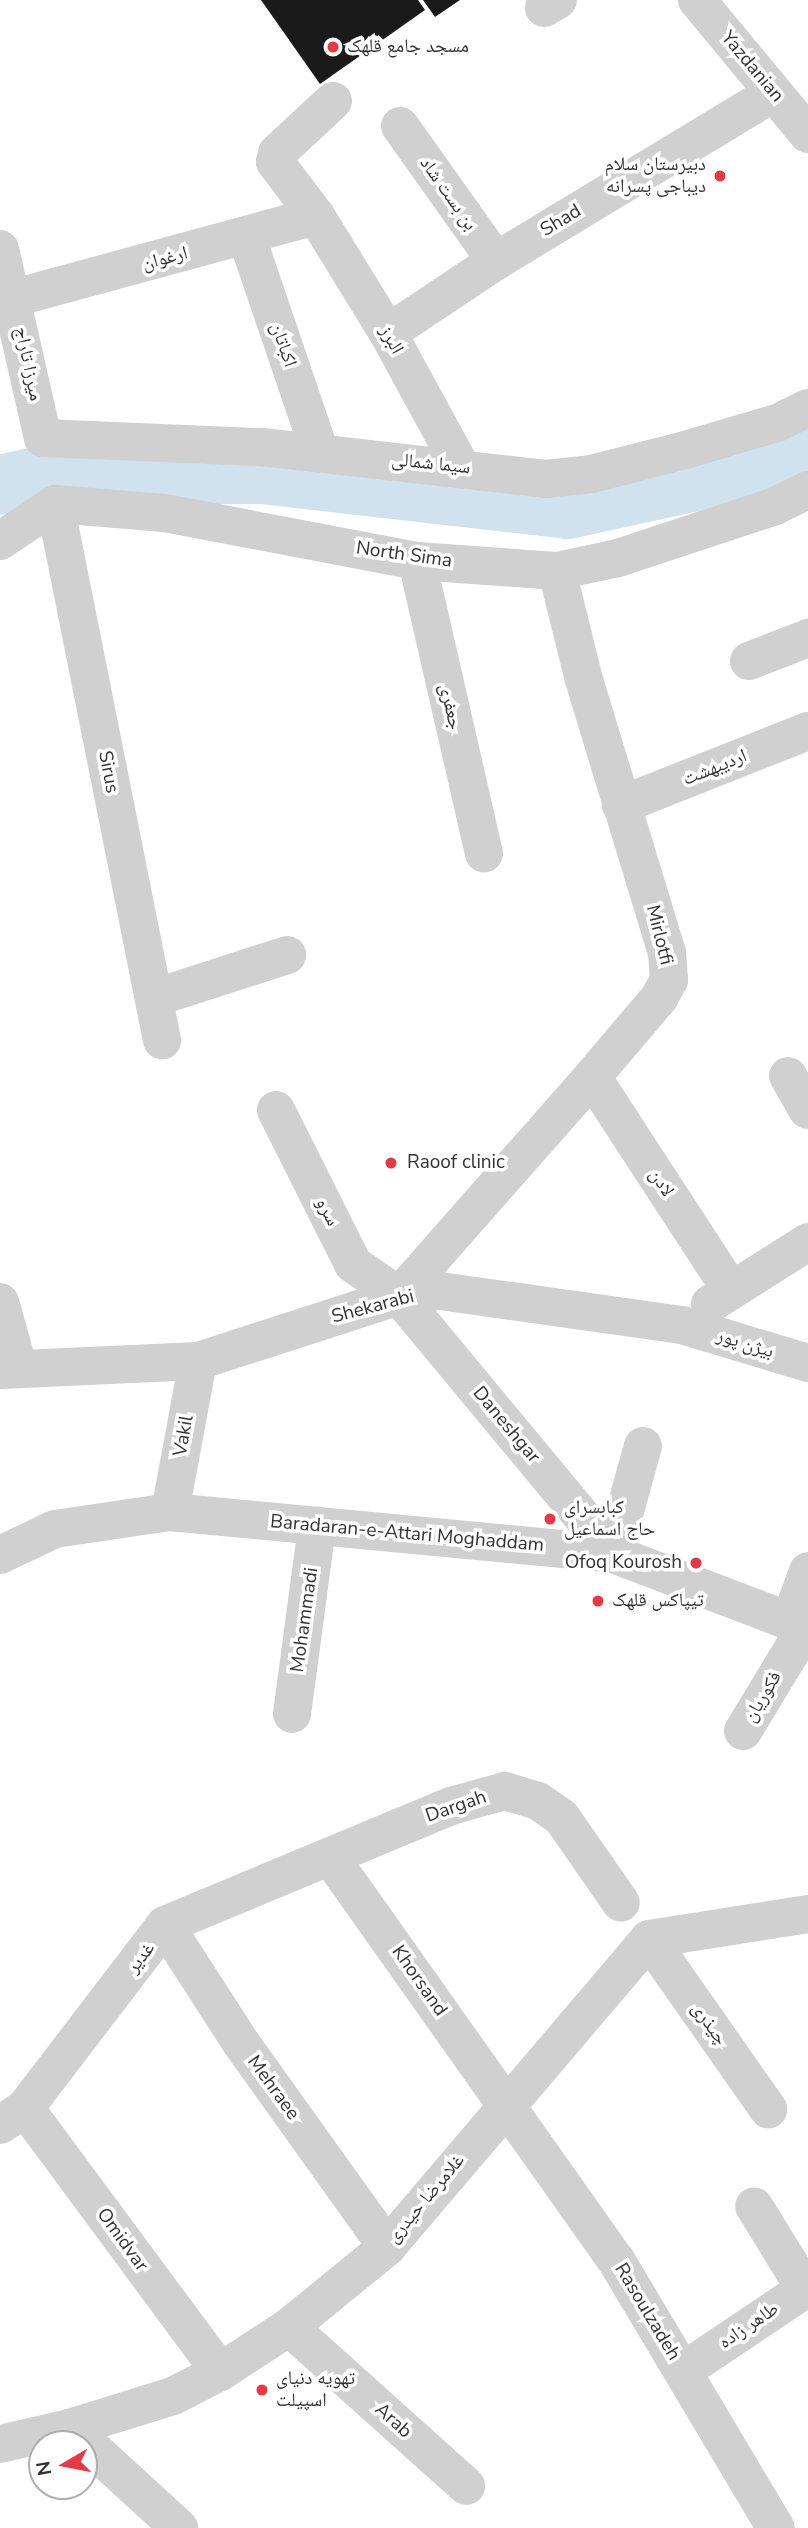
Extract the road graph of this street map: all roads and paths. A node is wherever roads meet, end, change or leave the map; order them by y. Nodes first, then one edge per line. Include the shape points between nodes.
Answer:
1 (697, 0) edge
2 (773, 93) junction
3 (333, 101) dead end
4 (400, 126) dead end
5 (808, 134) edge
6 (316, 216) junction
7 (247, 238) junction
8 (0, 249) edge
9 (496, 261) junction
10 (14, 298) junction
11 (388, 333) junction
12 (808, 408) edge
13 (43, 438) joint
14 (320, 453) junction
15 (461, 467) junction
16 (808, 489) edge
17 (55, 504) junction
18 (0, 541) edge
19 (417, 561) junction
20 (557, 571) junction
21 (808, 638) edge
22 (749, 661) dead end
23 (808, 731) edge
24 (621, 805) junction
25 (484, 853) dead end
26 (287, 955) dead end
27 (154, 998) junction
28 (162, 1040) dead end
29 (788, 1076) dead end
30 (592, 1077) junction
31 (276, 1110) dead end
32 (808, 1110) edge
33 (808, 1242) edge
34 (730, 1289) junction
35 (398, 1296) junction
36 (0, 1301) edge
37 (682, 1325) junction
38 (198, 1361) junction
39 (808, 1363) edge
40 (9, 1368) edge
41 (643, 1446) dead end
42 (170, 1511) junction
43 (317, 1526) junction
44 (613, 1554) junction
45 (0, 1555) edge
46 (808, 1571) edge
47 (801, 1625) edge
48 (292, 1714) dead end
49 (743, 1731) dead end
50 (331, 1858) junction
51 (621, 1903) dead end
52 (808, 1914) edge
53 (165, 1925) junction
54 (649, 1939) junction
55 (506, 2104) junction
56 (768, 2109) dead end
57 (12, 2117) edge
58 (754, 2206) dead end
59 (387, 2247) junction
60 (797, 2252) edge
61 (289, 2327) junction
62 (682, 2371) junction
63 (220, 2372) junction
64 (70, 2428) junction
65 (0, 2444) edge
66 (466, 2487) dead end
67 (179, 2528) edge
68 (776, 2528) edge

1 - 2 street, Yazdanian
2 - 5 street, Yazdanian
2 - 9 street, Shad
3 - 6 street, البرز via 275,158
4 - 9 street, بن بست شاد
6 - 7 street, ارغوان
6 - 11 street, البرز
7 - 10 street, ارغوان
7 - 14 street, اکباتان
8 - 10 street, میرزا تاراج
9 - 11 street, Shad
10 - 13 street, میرزا تاراج
11 - 15 street, البرز
12 - 15 street, سیما شمالی via 777,423 592,474 546,479
13 - 14 street, سیما شمالی
14 - 15 street, سیما شمالی
16 - 20 street, North Sima via 775,506 618,558
17 - 18 street
17 - 19 street, North Sima via 165,513
17 - 27 street, Sirus
19 - 20 street, North Sima
19 - 25 street, جعفری
20 - 24 street, Mirlotfi
21 - 22 street
23 - 24 street, اردیبهشت
24 - 30 street, Mirlotfi via 667,953 669,980
26 - 27 street
27 - 28 street, Sirus
29 - 32 street
30 - 34 street, لادن
30 - 35 street, Mirlotfi
31 - 35 street, سرو via 353,1264
33 - 34 street
34 - 37 street
35 - 37 street, Shekarabi via 440,1292
35 - 38 street, Shekarabi
35 - 44 street, Daneshgar
36 - 40 street
37 - 39 street, بیژن پور
38 - 40 street, Shekarabi
38 - 42 street, Vakil
41 - 44 street
42 - 43 street, Baradaran-e-Attari Moghaddam
42 - 45 street, Baradaran-e-Attari Moghaddam via 55,1529
43 - 44 street, Baradaran-e-Attari Moghaddam
43 - 48 street, Mohammadi
44 - 47 street, Baradaran-e-Attari Moghaddam
46 - 47 street, فکوریان
47 - 49 street, فکوریان
50 - 51 street, Dargah via 451,1806 505,1791 538,1801 562,1818
50 - 53 street, غدیر
50 - 55 street, Khorsand
52 - 54 street
53 - 57 street, غدیر
53 - 59 street, Mehraee via 241,2043
54 - 55 street, غلامرضا حیدری
54 - 56 street, چیذری
55 - 59 street, غلامرضا حیدری
55 - 62 street, Rasoulzadeh via 616,2260
57 - 63 street, Omidvar
58 - 60 street, طاهر زاده
59 - 61 street, غلامرضا حیدری
60 - 62 street, طاهر زاده via 805,2289
61 - 63 street, غلامرضا حیدری
61 - 66 street, Arab
62 - 68 street, Rasoulzadeh
63 - 64 street, غلامرضا حیدری via 173,2396
64 - 65 street, غلامرضا حیدری
64 - 67 street

